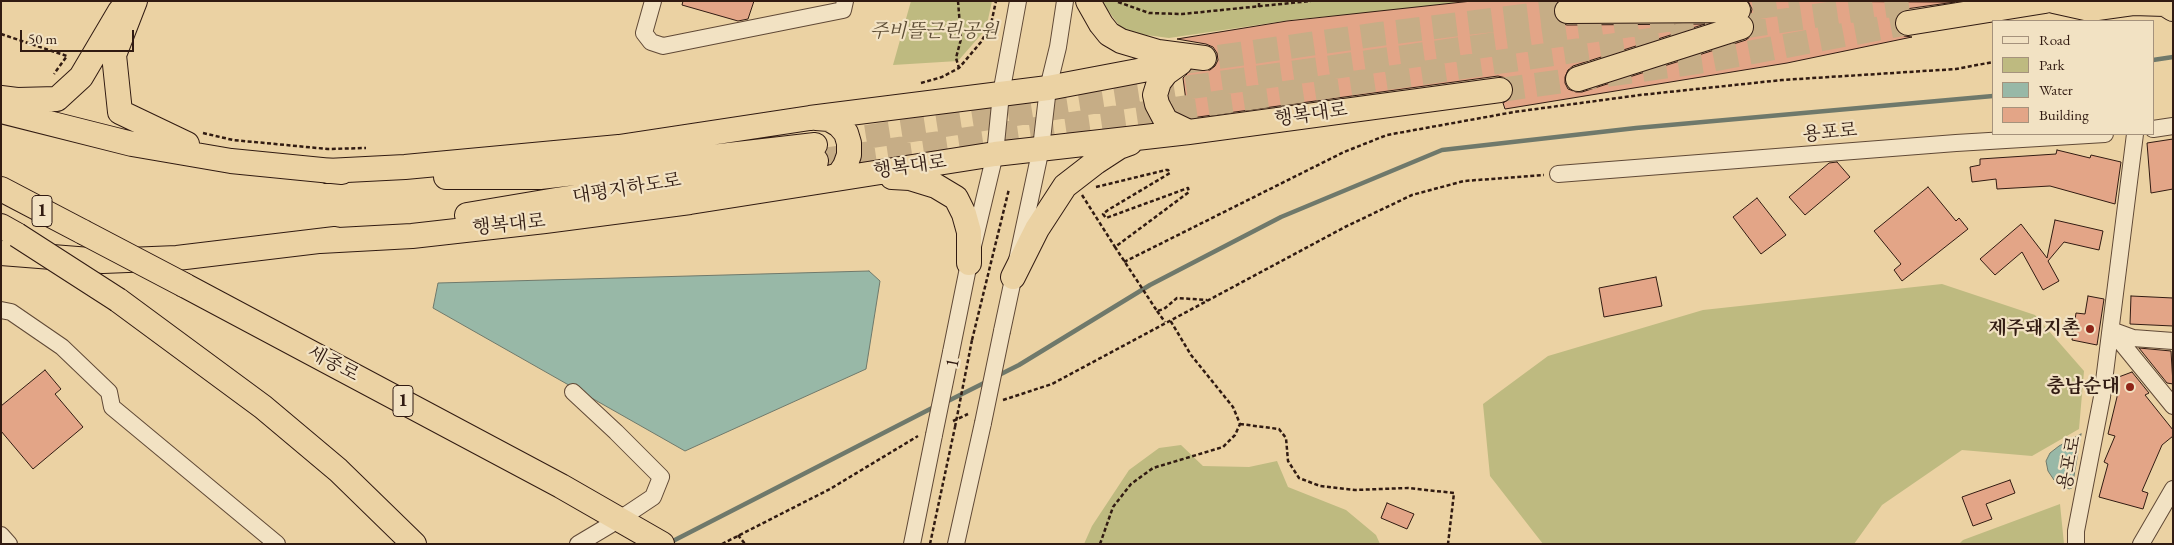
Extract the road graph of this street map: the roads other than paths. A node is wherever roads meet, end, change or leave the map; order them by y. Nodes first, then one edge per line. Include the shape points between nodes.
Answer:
1 (126, 1) edge
2 (135, 1) edge
3 (653, 1) edge
4 (845, 1) edge
5 (1018, 1) edge
6 (1065, 1) edge
7 (1088, 1) edge
8 (2045, 1) edge
9 (2054, 1) edge
10 (2173, 9) edge
11 (1567, 11) tunnel mouth
12 (1908, 23) tunnel mouth
13 (1204, 58) tunnel mouth
14 (1578, 79) dead end
15 (1048, 88) junction
16 (1500, 90) tunnel mouth
17 (1001, 94) junction
18 (1, 98) edge
19 (1, 111) edge
20 (810, 118) junction
21 (2173, 126) edge
22 (2154, 129) edge
23 (1189, 132) junction
24 (2088, 135) edge
25 (2135, 135) edge
26 (1151, 136) junction
27 (1041, 148) junction
28 (995, 154) junction
29 (231, 161) junction
30 (818, 162) junction
31 (327, 171) junction
32 (1558, 174) road end
33 (850, 175) junction
34 (1, 189) edge
35 (9, 231) edge
36 (1, 253) edge
37 (969, 263) junction
38 (1014, 277) junction
39 (1, 310) edge
40 (2111, 330) junction
41 (2173, 341) edge
42 (573, 392) dead end
43 (2173, 406) edge
44 (2173, 489) edge
45 (620, 520) junction
46 (1, 535) edge
47 (8, 544) edge
48 (277, 544) edge
49 (414, 544) edge
50 (578, 544) edge
51 (662, 544) edge
52 (912, 544) edge
53 (956, 544) edge
54 (2076, 544) edge
55 (2141, 544) edge

1 - 18 highway via 81,77 57,99
2 - 29 highway via 114,54 120,112 172,138
3 - 4 street via 644,33 651,42 663,46 843,10
5 - 17 street
6 - 15 street
7 - 13 highway via 1105,29 1120,41 1158,52
8 - 12 highway
9 - 10 highway via 2090,9 2133,3 2165,4
11 - 14 highway via 1740,18
15 - 17 highway
15 - 23 highway via 1180,63 1159,82 1156,104 1166,121
15 - 27 street
16 - 23 highway, 행복대로
17 - 20 highway
17 - 28 street
19 - 29 highway via 132,144
20 - 30 highway via 830,119 846,133 849,143 849,155 839,175
20 - 31 highway via 618,148
21 - 22 street
23 - 26 highway, 행복대로
24 - 32 street, 용포로
25 - 40 street, 용포로
26 - 27 highway, 행복대로
26 - 38 highway via 1119,147 1065,186 1037,229
27 - 28 highway, 행복대로
27 - 38 street
28 - 33 highway, 행복대로
28 - 37 street
29 - 31 highway
30 - 31 highway, 대평지하도로 via 540,177 415,178
30 - 33 highway, 행복대로
30 - 36 highway, 대평지하도로 via 556,200 320,241 177,258 103,261
33 - 37 highway via 910,178 936,186 956,198 969,232
34 - 45 highway, 세종로 / 1, bridge
35 - 49 highway, 1, bridge via 118,300 263,407 338,470
37 - 52 street, bridge via 951,352 928,434
38 - 53 street, bridge via 979,417
39 - 48 street via 12,312 62,347 109,392 112,406
40 - 41 street via 2133,338
40 - 43 street
40 - 54 street, 용포로
42 - 45 street via 661,477 653,497
44 - 55 street
45 - 50 street
45 - 51 highway, 세종로 / 1
46 - 47 street

